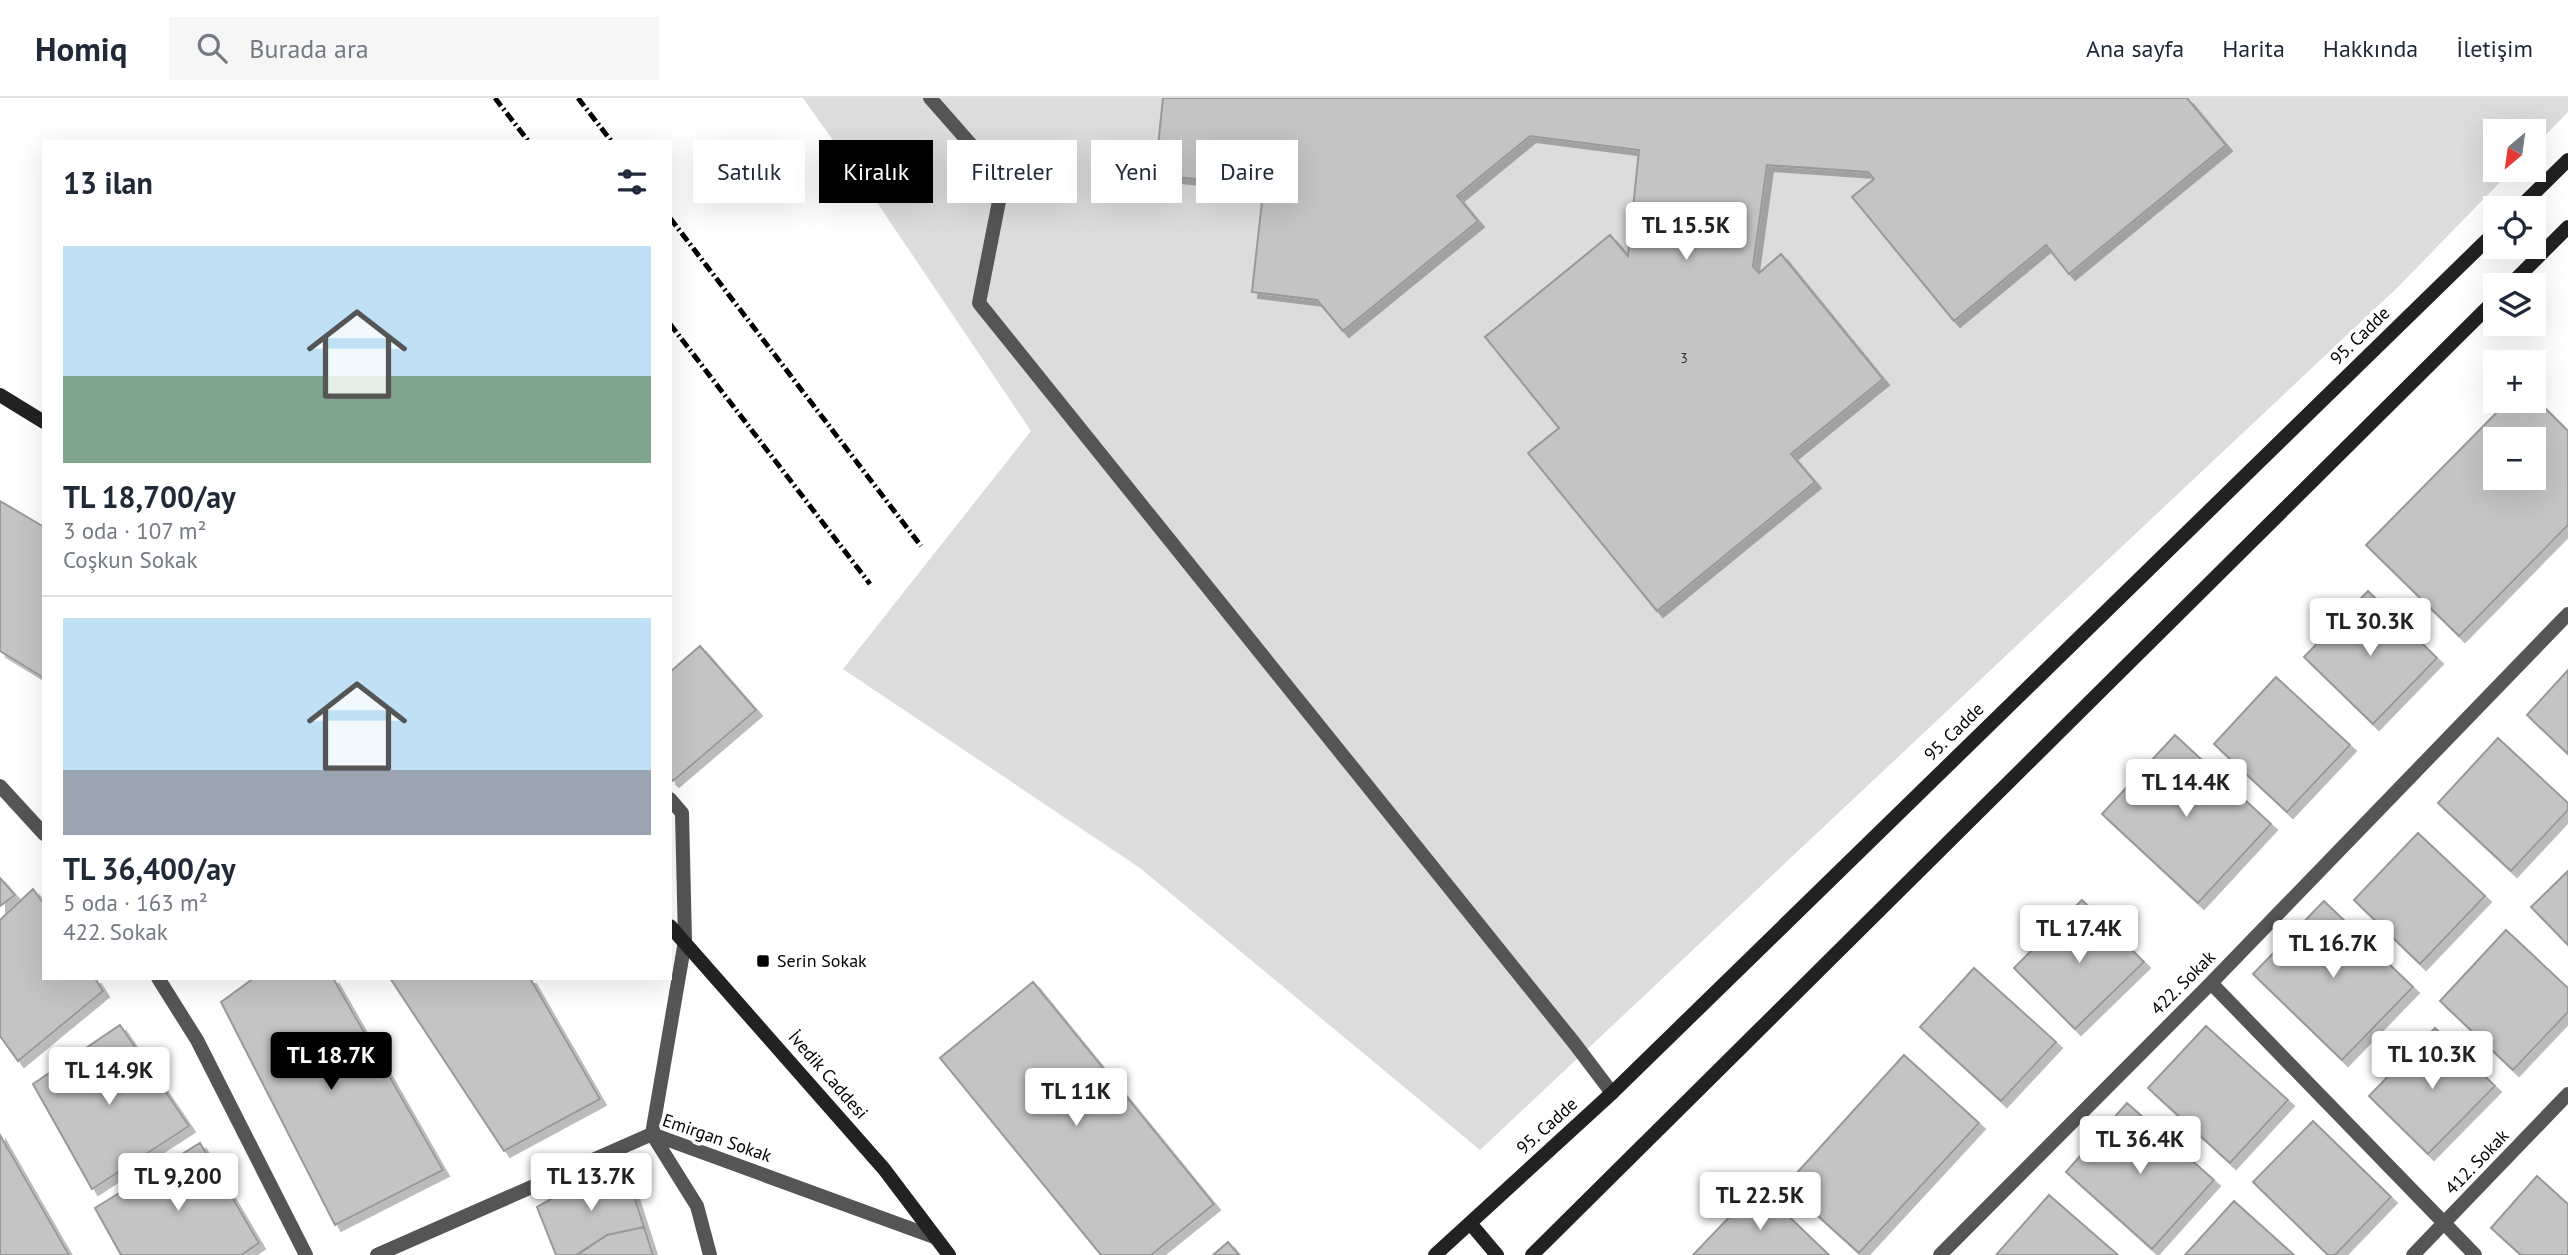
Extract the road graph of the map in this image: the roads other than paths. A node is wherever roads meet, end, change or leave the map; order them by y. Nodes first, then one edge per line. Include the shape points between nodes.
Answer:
1 (930, 98) edge
2 (2568, 160) edge
3 (2531, 196) edge
4 (2568, 227) edge
5 (2483, 244) edge
6 (2522, 273) edge
7 (2483, 312) edge
8 (0, 395) edge
9 (42, 421) edge
10 (2568, 614) edge
11 (0, 786) edge
12 (672, 801) edge
13 (42, 832) edge
14 (672, 928) edge
15 (684, 941) junction
16 (159, 980) edge
17 (2211, 983) junction
18 (1612, 1093) junction
19 (2568, 1094) edge
20 (652, 1134) junction
21 (1470, 1223) junction
22 (2446, 1223) junction
23 (934, 1237) junction
24 (306, 1255) edge
25 (377, 1255) edge
26 (710, 1255) edge
27 (949, 1255) edge
28 (1435, 1255) edge
29 (1497, 1255) edge
30 (1532, 1255) edge
31 (1940, 1255) edge
32 (2413, 1255) edge
33 (2475, 1255) edge

1 - 18 street via 1003,181 979,303
2 - 3 main road
4 - 6 main road
5 - 18 main road, 95. Cadde
7 - 30 main road
8 - 9 main road
10 - 17 street, 422. Sokak
11 - 13 street
12 - 15 street via 682,813
14 - 15 main road, İvedik Caddesi
15 - 20 street
15 - 23 main road, İvedik Caddesi via 884,1169
16 - 24 street via 197,1040
17 - 22 street
17 - 31 street, 422. Sokak
18 - 21 main road, 95. Cadde
19 - 22 street, 412. Sokak
20 - 23 street, Emirgan Sokak
20 - 25 street, Emirgan Sokak
20 - 26 street via 697,1206
21 - 28 main road, 95. Cadde
21 - 29 main road
22 - 32 street, 412. Sokak
22 - 33 street
23 - 27 main road, İvedik Caddesi

